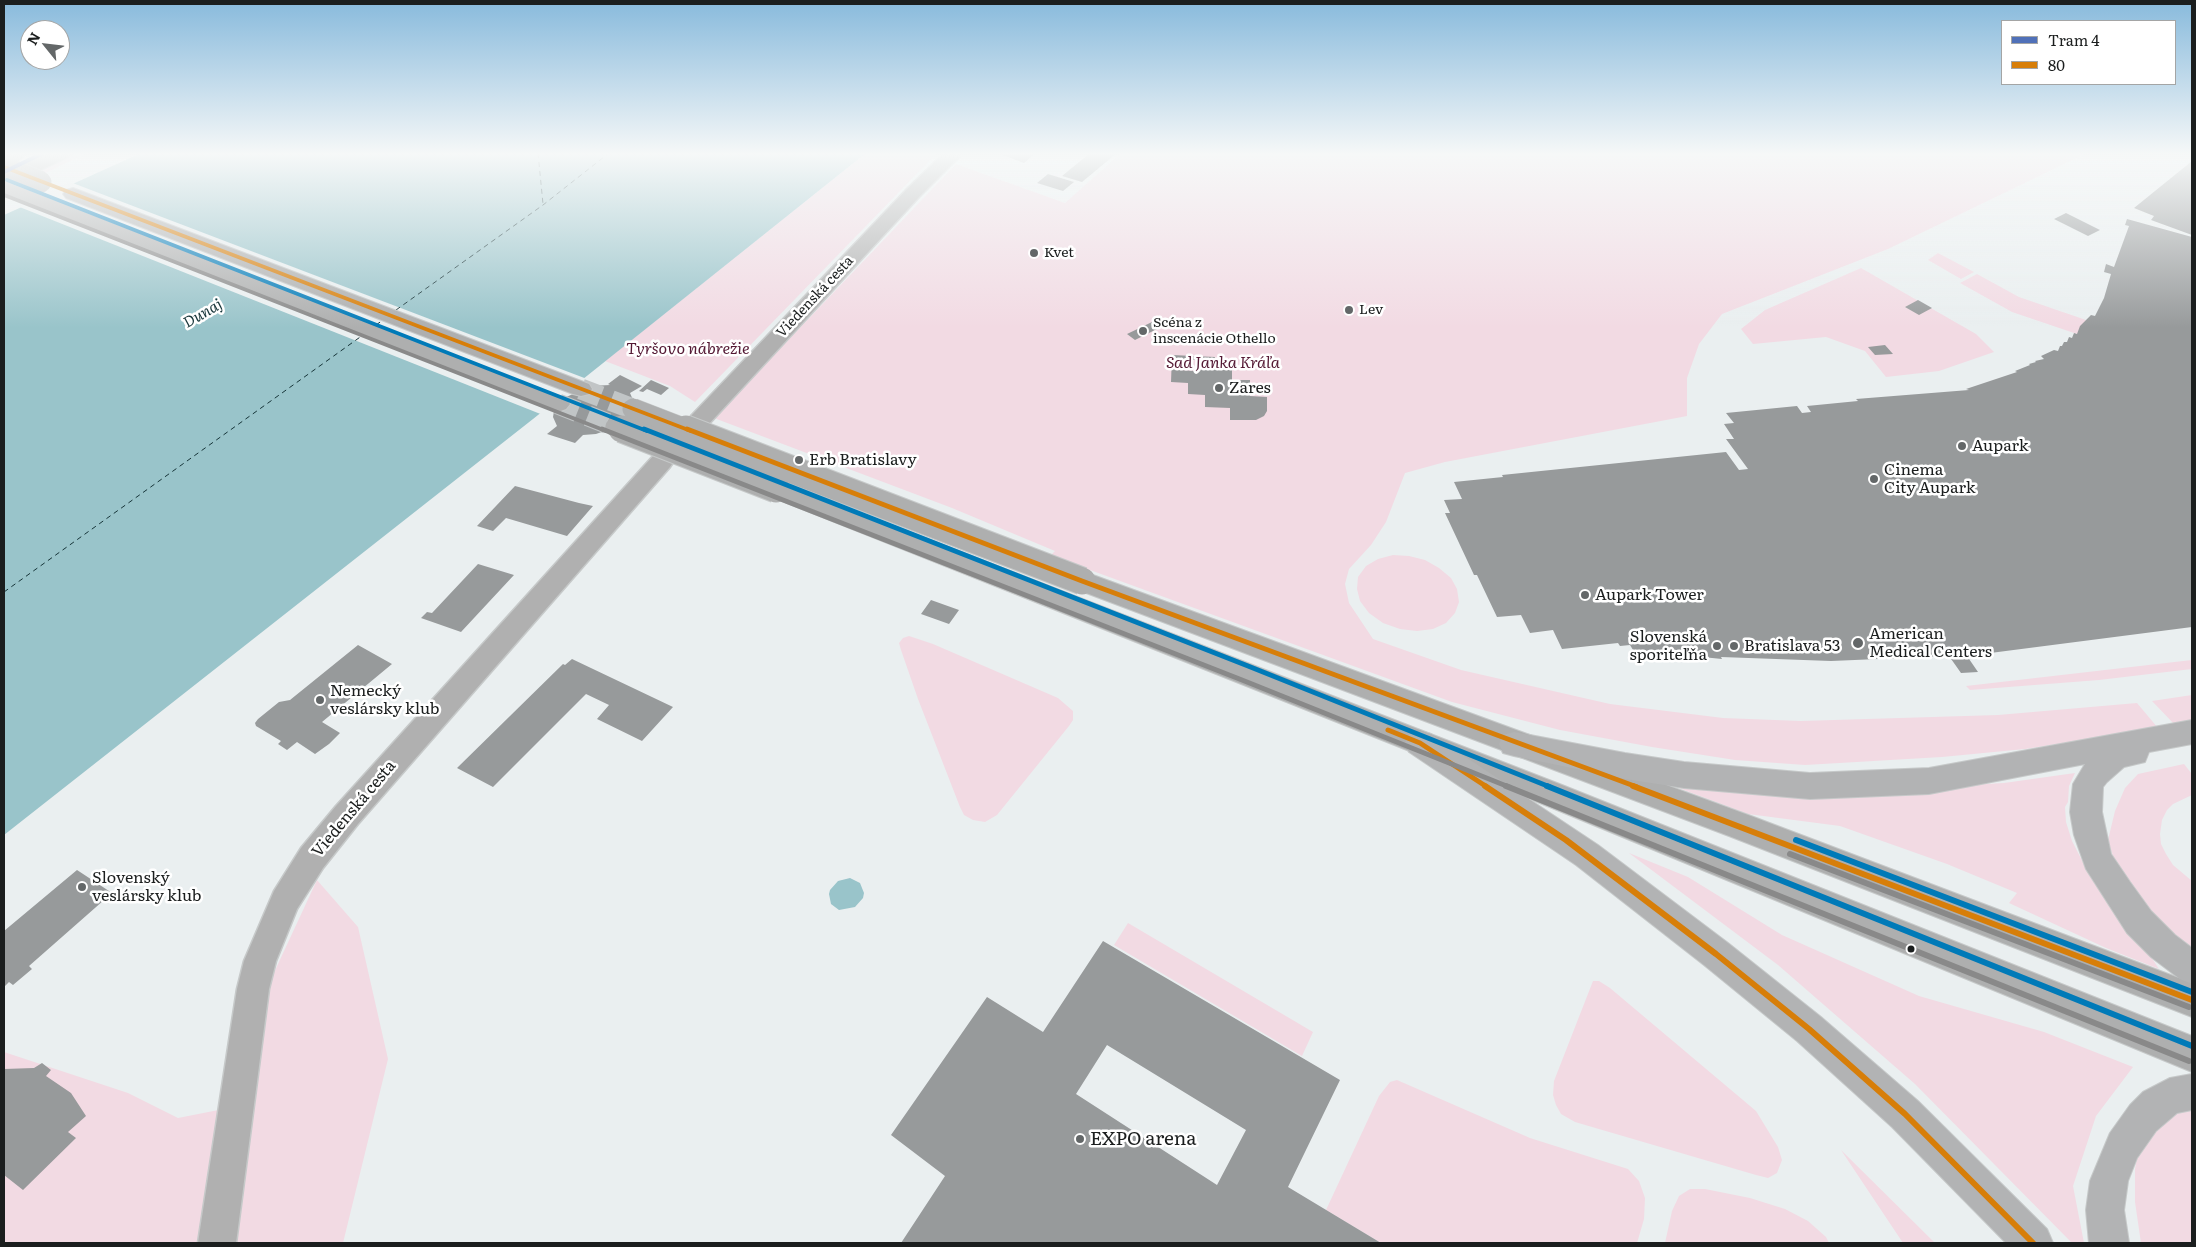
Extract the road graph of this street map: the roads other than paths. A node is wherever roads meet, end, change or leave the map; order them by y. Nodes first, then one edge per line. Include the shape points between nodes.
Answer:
1 (63, 211) edge
2 (144, 211) edge
3 (895, 211) edge
4 (581, 389) tunnel mouth
5 (558, 404) tunnel mouth
6 (633, 409) tunnel mouth
7 (699, 421) dead end
8 (616, 427) tunnel mouth
9 (662, 461) dead end
10 (1075, 592) junction
11 (2192, 732) edge
12 (1420, 743) junction
13 (2192, 743) edge
14 (1514, 744) junction
15 (2192, 968) edge
16 (2192, 1000) edge
17 (2192, 1054) edge
18 (2192, 1092) edge
19 (217, 1243) edge
20 (2033, 1243) edge
21 (2109, 1243) edge

1 - 5 main road
2 - 4 main road, bridge
3 - 7 street, Viedenská cesta
6 - 10 main road, bridge
8 - 10 main road, bridge
9 - 19 street, Viedenská cesta via 347,815 312,858 286,901 260,961 253,989
10 - 12 main road
10 - 14 main road
11 - 14 main road via 1929,781 1810,786 1684,775
12 - 17 main road
12 - 20 main road via 1587,855 1795,1018 1911,1120
13 - 15 main road via 2118,756 2107,762 2088,784 2086,812 2097,859 2118,893 2145,929
14 - 16 main road via 1740,826
18 - 21 main road via 2170,1096 2156,1105 2123,1146 2109,1181 2105,1210

